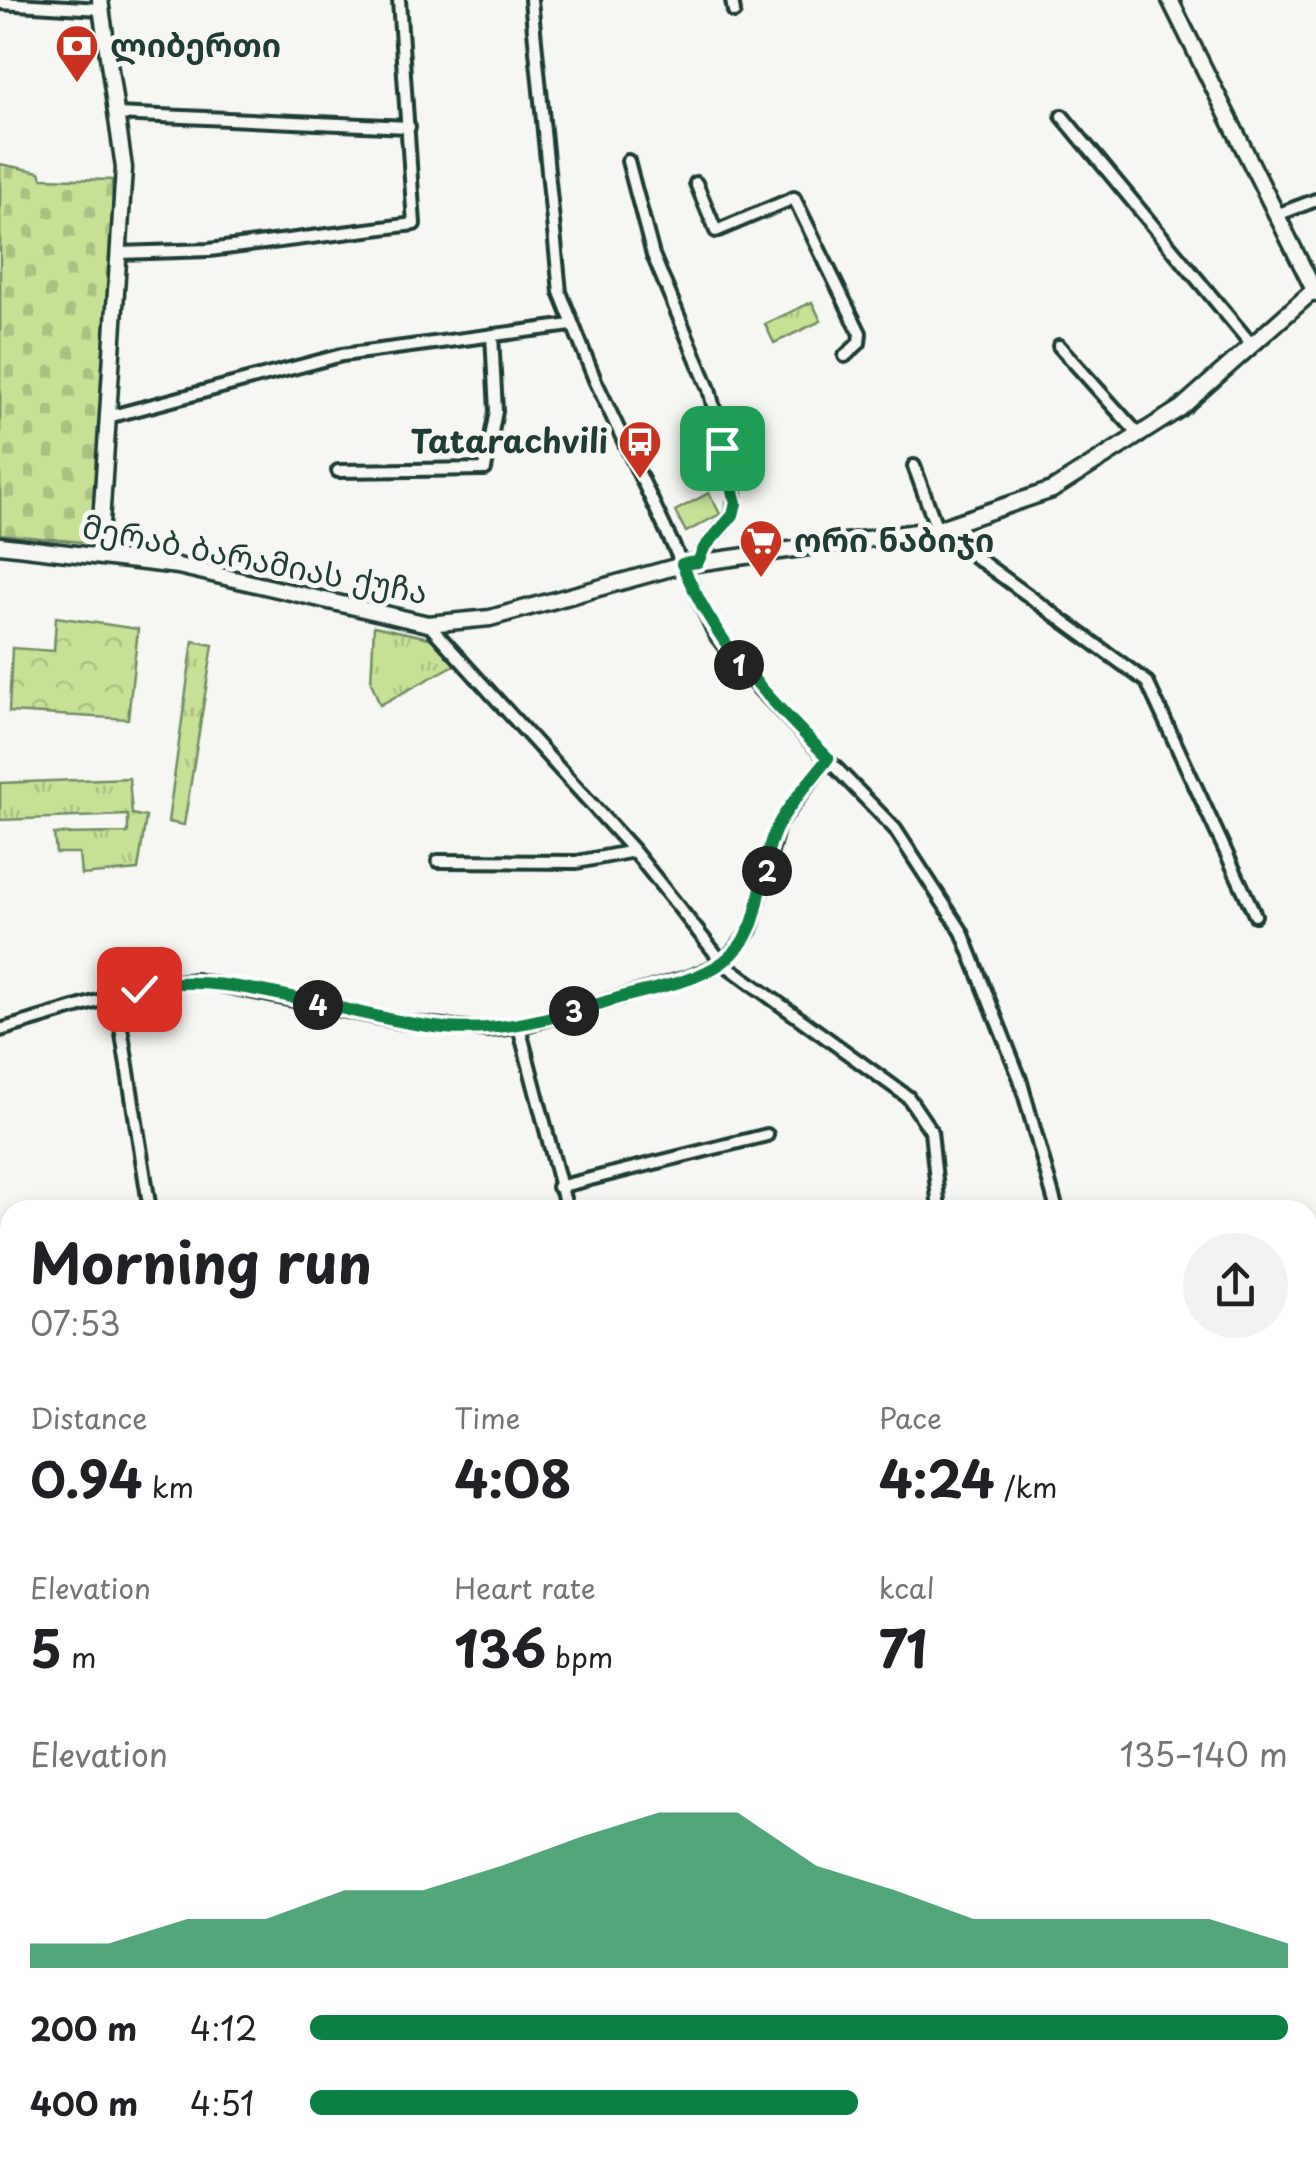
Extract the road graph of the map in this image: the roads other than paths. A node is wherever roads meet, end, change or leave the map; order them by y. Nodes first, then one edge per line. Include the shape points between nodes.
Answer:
1 (399, 0) edge
2 (531, 0) edge
3 (1170, 0) edge
4 (0, 3) edge
5 (100, 5) edge
6 (116, 114) junction
7 (1062, 116) dead end
8 (409, 128) junction
9 (628, 161) dead end
10 (696, 184) dead end
11 (1316, 200) edge
12 (1280, 214) junction
13 (119, 253) junction
14 (1315, 292) edge
15 (572, 325) junction
16 (492, 336) junction
17 (1251, 344) junction
18 (1059, 346) dead end
19 (845, 356) dead end
20 (108, 418) junction
21 (1140, 436) junction
22 (914, 466) dead end
23 (338, 471) dead end
24 (936, 529) junction
25 (0, 545) edge
26 (99, 554) junction
27 (688, 565) junction
28 (428, 624) junction
29 (828, 758) junction
30 (634, 851) junction
31 (438, 861) dead end
32 (1255, 914) dead end
33 (722, 962) junction
34 (116, 996) junction
35 (520, 1026) junction
36 (0, 1030) edge
37 (767, 1135) dead end
38 (558, 1187) junction
39 (148, 1200) edge
40 (563, 1200) edge
41 (938, 1200) edge
42 (1055, 1200) edge

1 - 8 street
2 - 15 street via 555,261
3 - 12 main road
4 - 5 street
5 - 6 main road
6 - 8 street
6 - 13 main road via 124,168
7 - 17 street
8 - 13 street via 414,224 210,250
9 - 27 street via 653,255 704,376 735,493 733,515
10 - 19 street via 716,231 794,198 860,333 860,343
11 - 12 street
12 - 14 main road
13 - 20 main road
14 - 17 main road, მერაბ ბარამიას ქუჩა
15 - 16 street
15 - 27 street
16 - 20 street via 342,355
16 - 23 street via 496,411 485,469
17 - 21 main road, მერაბ ბარამიას ქუჩა
18 - 21 street
20 - 26 main road
21 - 24 main road, მერაბ ბარამიას ქუჩა via 1052,490
22 - 24 street
24 - 27 main road, მერაბ ბარამიას ქუჩა
24 - 32 street via 1147,682
25 - 26 main road, მერაბ ბარამიას ქუჩა
26 - 28 main road, მერაბ ბარამიას ქუჩა
27 - 28 main road, მერაბ ბარამიას ქუჩა via 490,618
27 - 29 street via 715,634
28 - 30 street
29 - 33 street via 778,825 751,930
29 - 42 street via 895,829 962,932 1020,1079
30 - 31 street via 578,862
30 - 33 street
33 - 35 street via 690,978
33 - 41 street via 908,1097 931,1131
34 - 35 street via 196,980 400,1022 488,1030
34 - 36 street
34 - 39 street
35 - 38 street
37 - 38 street
38 - 40 street

